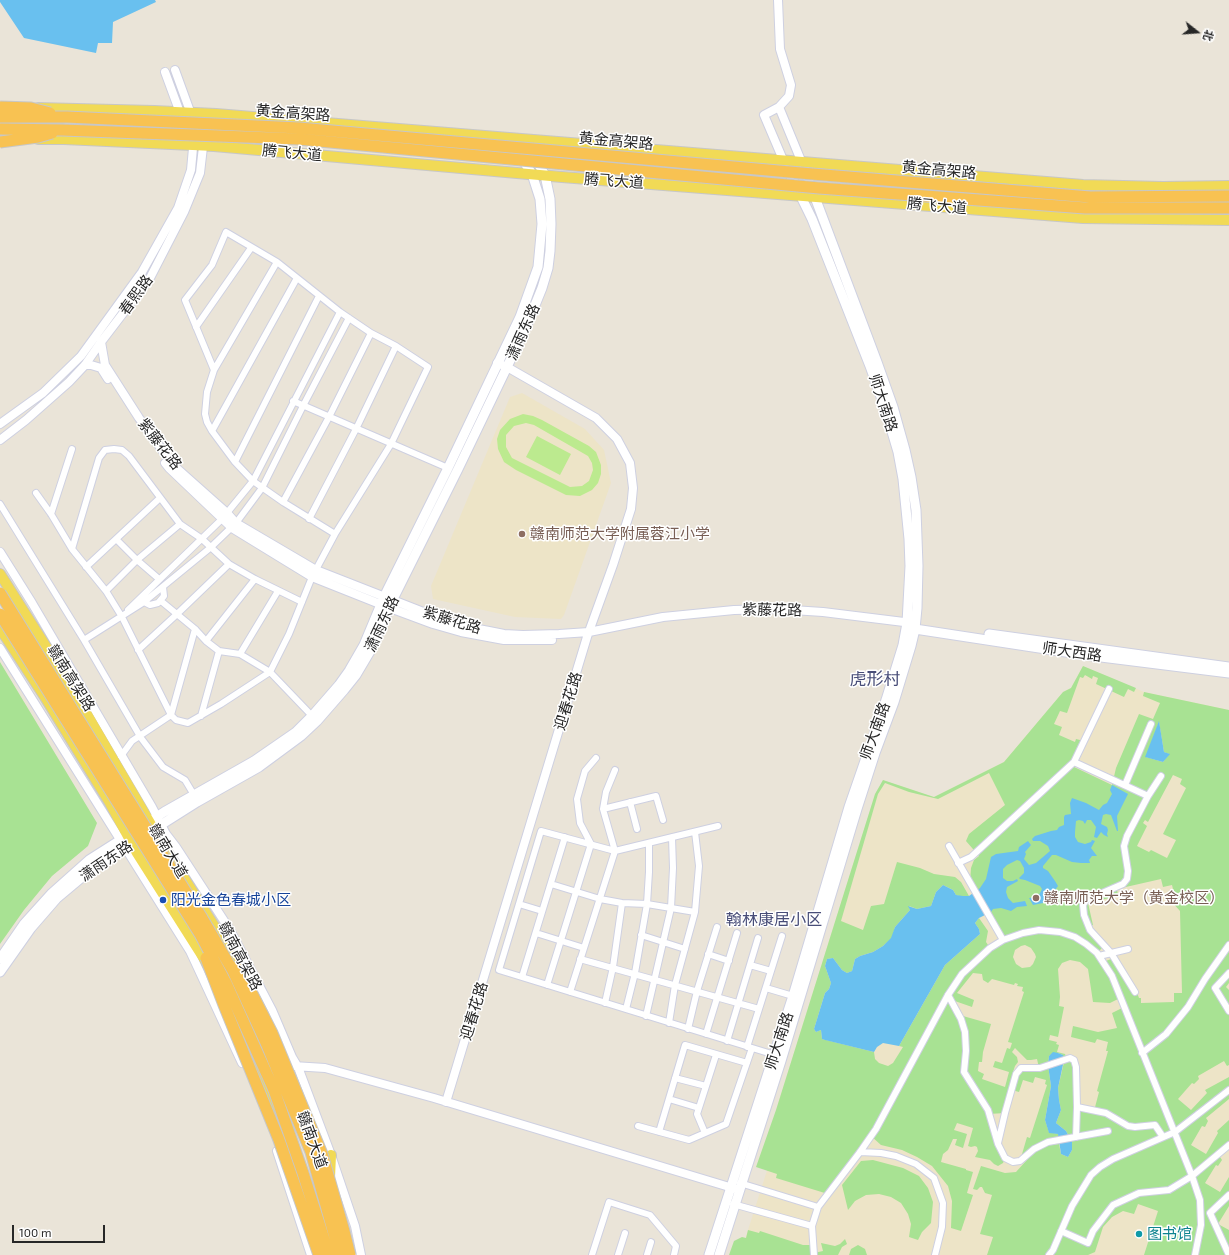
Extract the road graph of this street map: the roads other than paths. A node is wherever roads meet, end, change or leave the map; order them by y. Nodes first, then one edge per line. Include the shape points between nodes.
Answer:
1 (778, 0) edge
2 (175, 70) dead end
3 (165, 72) dead end
4 (0, 107) edge
5 (780, 107) junction
6 (179, 112) junction
7 (191, 113) junction
8 (0, 117) edge
9 (67, 117) junction
10 (0, 128) edge
11 (62, 130) junction
12 (0, 139) edge
13 (509, 139) junction
14 (524, 140) junction
15 (0, 142) edge
16 (192, 145) junction
17 (203, 146) junction
18 (784, 162) junction
19 (802, 163) junction
20 (532, 174) junction
21 (545, 175) junction
22 (1229, 186) edge
23 (801, 196) junction
24 (1229, 196) edge
25 (815, 197) junction
26 (1229, 208) edge
27 (1229, 220) edge
28 (251, 248) junction
29 (277, 262) junction
30 (297, 278) junction
31 (319, 296) junction
32 (340, 312) junction
33 (349, 318) junction
34 (196, 328) junction
35 (371, 333) junction
36 (101, 342) junction
37 (396, 346) junction
38 (498, 363) junction
39 (85, 365) junction
40 (507, 367) junction
41 (214, 370) junction
42 (293, 401) junction
43 (303, 406) junction
44 (329, 417) junction
45 (0, 424) edge
46 (356, 429) junction
47 (212, 431) junction
48 (0, 440) edge
49 (391, 444) junction
50 (72, 448) dead end
51 (235, 462) junction
52 (448, 468) junction
53 (253, 481) junction
54 (262, 488) junction
55 (36, 493) dead end
56 (160, 498) junction
57 (283, 502) junction
58 (0, 504) edge
59 (51, 514) junction
60 (224, 516) junction
61 (309, 519) junction
62 (180, 524) junction
63 (234, 526) junction
64 (335, 534) junction
65 (116, 539) junction
66 (202, 540) junction
67 (210, 548) junction
68 (72, 549) junction
69 (0, 552) edge
70 (138, 560) junction
71 (228, 564) junction
72 (86, 567) junction
73 (314, 573) junction
74 (0, 574) edge
75 (159, 579) junction
76 (255, 579) junction
77 (163, 587) junction
78 (278, 590) junction
79 (106, 591) junction
80 (0, 593) edge
81 (161, 601) junction
82 (144, 602) junction
83 (302, 602) junction
84 (387, 603) junction
85 (0, 614) edge
86 (176, 615) junction
87 (122, 617) junction
88 (911, 626) junction
89 (0, 628) edge
90 (194, 629) junction
91 (588, 635) junction
92 (84, 640) junction
93 (206, 641) junction
94 (0, 648) edge
95 (138, 650) junction
96 (219, 650) junction
97 (240, 654) junction
98 (1229, 667) edge
99 (270, 672) junction
100 (1229, 673) edge
101 (1109, 689) dead end
102 (171, 715) junction
103 (201, 716) junction
104 (314, 719) junction
105 (1152, 724) dead end
106 (140, 735) junction
107 (121, 756) junction
108 (596, 758) dead end
109 (1074, 762) junction
110 (615, 770) dead end
111 (1161, 776) dead end
112 (1125, 785) junction
113 (194, 796) junction
114 (1148, 796) junction
115 (630, 802) junction
116 (604, 809) junction
117 (663, 820) dead end
118 (155, 823) junction
119 (718, 826) dead end
120 (637, 829) dead end
121 (695, 832) junction
122 (672, 837) junction
123 (565, 838) junction
124 (126, 842) junction
125 (649, 843) junction
126 (590, 844) junction
127 (948, 846) dead end
128 (615, 851) junction
129 (958, 864) junction
130 (551, 884) junction
131 (576, 892) junction
132 (600, 899) junction
133 (622, 903) junction
134 (519, 904) junction
135 (646, 904) junction
136 (671, 908) junction
137 (542, 911) junction
138 (695, 912) junction
139 (198, 921) junction
140 (717, 927) dead end
141 (536, 932) junction
142 (737, 933) dead end
143 (641, 935) junction
144 (782, 936) dead end
145 (758, 938) dead end
146 (561, 940) junction
147 (1003, 940) junction
148 (664, 942) junction
149 (1229, 945) edge
150 (584, 948) junction
151 (685, 949) junction
152 (1128, 950) dead end
153 (1111, 953) junction
154 (708, 954) junction
155 (1099, 956) junction
156 (0, 959) edge
157 (580, 959) junction
158 (728, 961) junction
159 (750, 965) junction
160 (613, 967) junction
161 (771, 970) junction
162 (0, 972) edge
163 (635, 973) junction
164 (1229, 973) edge
165 (522, 977) junction
166 (655, 979) junction
167 (547, 985) junction
168 (675, 985) junction
169 (766, 988) junction
170 (697, 991) junction
171 (570, 992) junction
172 (1135, 992) dead end
173 (948, 995) junction
174 (793, 996) junction
175 (718, 997) junction
176 (605, 1003) junction
177 (739, 1003) junction
178 (759, 1009) junction
179 (626, 1010) junction
180 (1229, 1011) edge
181 (646, 1016) junction
182 (669, 1022) junction
183 (688, 1029) junction
184 (706, 1034) junction
185 (727, 1041) junction
186 (750, 1048) junction
187 (1142, 1053) junction
188 (716, 1055) junction
189 (774, 1056) junction
190 (746, 1063) junction
191 (282, 1065) junction
192 (298, 1067) junction
193 (675, 1078) junction
194 (706, 1086) junction
195 (1229, 1090) edge
196 (669, 1099) junction
197 (446, 1102) junction
198 (1077, 1107) junction
199 (699, 1108) junction
200 (638, 1126) dead end
201 (1108, 1131) dead end
202 (660, 1132) junction
203 (1175, 1132) junction
204 (705, 1134) junction
205 (1076, 1137) junction
206 (1163, 1137) junction
207 (998, 1144) junction
208 (1229, 1145) edge
209 (860, 1152) junction
210 (331, 1155) junction
211 (284, 1172) junction
212 (1192, 1176) junction
213 (737, 1186) junction
214 (330, 1192) junction
215 (1229, 1195) edge
216 (304, 1197) junction
217 (731, 1204) junction
218 (818, 1207) junction
219 (812, 1226) junction
220 (1062, 1231) junction
221 (625, 1233) dead end
222 (650, 1242) dead end
223 (311, 1255) edge
224 (321, 1255) edge
225 (329, 1255) edge
226 (340, 1255) edge
227 (348, 1255) edge
228 (361, 1255) edge
229 (592, 1255) edge
230 (618, 1255) edge
231 (647, 1255) edge
232 (674, 1255) edge
233 (709, 1255) edge
234 (719, 1255) edge
235 (814, 1255) edge
236 (935, 1255) edge
237 (1049, 1255) edge
238 (1195, 1255) edge
239 (1229, 1255) edge

1 - 5 street via 780,49 791,85 789,96
2 - 7 street, 春熙路
3 - 6 street, 春熙路
4 - 6 main road
4 - 9 highway, bridge via 31,108
5 - 18 street via 764,115
5 - 19 street
6 - 7 main road
6 - 16 street, 春熙路
7 - 13 main road
7 - 17 street, 春熙路
8 - 9 highway, 黄金高架路, bridge
9 - 24 highway, 黄金高架路, bridge via 299,128 1090,197
10 - 11 highway, 黄金高架路, bridge
11 - 15 highway, bridge via 38,137
11 - 26 highway, 黄金高架路, bridge via 298,139 819,188 1085,208
12 - 16 main road, 腾飞大道
13 - 14 main road
13 - 20 main road, 潇雨东路
14 - 18 main road
14 - 21 main road, 潇雨东路
16 - 17 main road, 腾飞大道
16 - 45 street, 春熙路 via 191,170 178,208 142,272 81,356 43,393
17 - 20 main road, 腾飞大道
17 - 36 street, 春熙路 via 200,173 164,252 150,278
18 - 19 main road
18 - 23 main road, 师大南路
19 - 22 main road via 1083,185
19 - 25 main road, 师大南路
20 - 21 main road, 腾飞大道
20 - 38 main road, 潇雨东路 via 540,199 542,224 538,267 520,317
21 - 23 main road, 腾飞大道
21 - 40 main road, 潇雨东路 via 550,199 551,224 548,268 529,320
23 - 25 main road, 腾飞大道
23 - 88 main road, 师大南路 via 870,366 898,452 909,539
25 - 27 main road, 腾飞大道 via 1083,218
25 - 88 main road, 师大南路 via 877,362 905,450 915,503 918,539 918,566
28 - 29 street
28 - 34 street
28 - 34 street via 226,232 212,265 186,300
29 - 30 street
29 - 41 street
30 - 31 street
30 - 47 street
31 - 32 street
31 - 51 street
32 - 33 street
32 - 42 street
33 - 35 street
33 - 43 street
34 - 41 street
35 - 37 street
35 - 44 street
36 - 39 street, 春熙路
36 - 60 street, 紫藤花路 via 105,365 148,430 174,465
37 - 46 street
37 - 49 street via 428,367
38 - 40 street, 迎春花路
38 - 52 main road, 潇雨东路
39 - 48 street, 春熙路 via 26,420
39 - 60 street, 紫藤花路 via 101,368 138,426 169,468
40 - 84 main road, 潇雨东路 via 458,469
40 - 91 street, 迎春花路 via 596,418 617,439 630,463 633,488 631,509
41 - 47 street via 207,392 205,414
42 - 43 street
42 - 53 street
43 - 44 street
43 - 54 street
44 - 46 street
44 - 57 street
46 - 49 street
46 - 61 street
47 - 51 street
49 - 52 street
49 - 64 street
50 - 59 street
51 - 53 street
52 - 84 main road, 潇雨东路
53 - 54 street
53 - 60 street
54 - 57 street
54 - 63 street
55 - 59 street
56 - 62 street
56 - 65 street
56 - 68 street via 129,456 122,450 105,450 95,468
57 - 61 street
58 - 92 street
59 - 68 street
60 - 63 street, 紫藤花路
60 - 66 street
61 - 64 street
62 - 66 street
62 - 70 street
63 - 67 street
63 - 73 street, 紫藤花路
64 - 73 street
65 - 70 street
65 - 72 street
66 - 67 street
66 - 75 street
67 - 71 street
67 - 77 street
68 - 72 street
69 - 107 street
70 - 75 street
70 - 79 street
71 - 76 street
71 - 86 street
72 - 79 street
73 - 83 street
73 - 84 street, 紫藤花路
74 - 118 main road, 赣南大道
75 - 87 street
76 - 78 street
76 - 93 street
77 - 81 street
77 - 82 street
78 - 83 street
78 - 97 street
79 - 87 street
80 - 139 highway, 赣南高架路, bridge
81 - 82 street via 153,605
81 - 86 street
82 - 87 street
83 - 99 street
84 - 91 street, 紫藤花路 via 434,624 487,638 522,641
84 - 104 main road, 潇雨东路 via 372,648 356,675
85 - 139 highway, 赣南高架路, bridge
86 - 90 street
86 - 95 street
87 - 92 street
87 - 95 street
88 - 91 street, 紫藤花路 via 824,612 734,610 663,617
88 - 98 main road, 师大西路
88 - 100 main road, 师大西路 via 1085,654
88 - 174 main road, 师大南路 via 849,807
88 - 213 main road, 师大南路 via 911,646 894,702 857,809 781,1061
89 - 124 main road, 赣南大道 via 102,789
90 - 93 street
90 - 102 street
91 - 197 street, 迎春花路
92 - 106 street
93 - 96 street
94 - 124 street
95 - 102 street
96 - 97 street
96 - 103 street
97 - 99 street
99 - 103 street
99 - 104 street
101 - 109 street
102 - 103 street via 176,720 188,723
102 - 106 street
104 - 113 main road, 潇雨东路 via 266,753
104 - 118 main road, 潇雨东路 via 301,736 271,759
105 - 112 street
106 - 107 street
106 - 113 street via 163,767 185,780
107 - 118 street via 152,807
108 - 126 street via 585,771 577,799 580,823
109 - 112 street
109 - 129 street via 971,857
110 - 116 street via 606,792
111 - 114 street
112 - 114 street
113 - 118 main road, 潇雨东路
114 - 153 street via 1124,846 1127,879 1123,884 1086,900 1083,905 1090,930
115 - 116 street
115 - 117 street via 656,796
115 - 120 street
116 - 128 street
118 - 124 main road, 潇雨东路
118 - 191 main road, 赣南大道 via 219,934 261,1016
118 - 192 street via 176,847 230,930 272,1010
119 - 121 street
121 - 122 street
121 - 138 street via 699,866
122 - 125 street
122 - 136 street
123 - 126 street
123 - 130 street
123 - 134 street via 541,831
124 - 156 main road, 潇雨东路 via 89,860 52,893 24,924
124 - 162 main road, 潇雨东路 via 57,898 31,928
124 - 211 street via 190,951 247,1072 271,1131
124 - 216 main road, 赣南大道 via 137,854 222,988 258,1068
125 - 128 street
125 - 135 street
126 - 128 street
126 - 131 street
127 - 129 street
128 - 132 street
129 - 147 street
130 - 131 street
130 - 137 street
131 - 132 street
131 - 146 street
132 - 133 street
132 - 150 street
133 - 135 street
133 - 160 street
134 - 137 street
134 - 165 street via 499,970
135 - 136 street
135 - 143 street
136 - 138 street
136 - 148 street
137 - 141 street
138 - 151 street
139 - 224 highway, bridge via 224,1005 280,1140
139 - 225 highway, 赣南高架路, bridge via 274,1090
139 - 226 highway, 赣南高架路, bridge via 233,971 267,1045 311,1152
139 - 227 highway, bridge via 240,969 272,1033 322,1154 344,1231
140 - 154 street
141 - 146 street
141 - 165 street
142 - 158 street
143 - 148 street
143 - 163 street
144 - 161 street
145 - 159 street
146 - 150 street
146 - 167 street
147 - 155 street via 1034,931 1060,932 1075,937
147 - 173 street via 990,948 962,974
148 - 151 street
148 - 166 street
149 - 187 street via 1188,1008 1166,1034
150 - 157 street
151 - 168 street
152 - 153 street
153 - 155 street
153 - 172 street
154 - 158 street
154 - 170 street
155 - 187 street via 1112,976
157 - 160 street
157 - 171 street
158 - 175 street
159 - 161 street
159 - 177 street
160 - 163 street
160 - 176 street
161 - 169 street
163 - 166 street
163 - 179 street
164 - 180 street via 1215,988
165 - 167 street
166 - 168 street
166 - 181 street
167 - 171 street
168 - 170 street
168 - 182 street
169 - 174 street
169 - 178 street
170 - 175 street
170 - 183 street
171 - 176 street
173 - 207 street via 965,1032 964,1072 988,1110
173 - 209 street via 876,1128
174 - 189 main road, 师大南路
175 - 177 street
175 - 184 street
176 - 179 street
177 - 178 street
177 - 185 street
178 - 186 street
179 - 181 street
181 - 182 street
182 - 183 street
183 - 184 street
184 - 185 street
185 - 186 street
186 - 189 street
186 - 190 street
187 - 203 street
188 - 190 street
188 - 193 street via 685,1045
188 - 194 street
189 - 213 main road, 师大南路
190 - 204 street via 726,1124
191 - 192 street
191 - 214 main road, 赣南大道
192 - 197 street via 325,1068
192 - 210 street
193 - 194 street
193 - 196 street
194 - 199 street
195 - 203 street
196 - 199 street
196 - 202 street
197 - 213 street
198 - 205 street
198 - 206 street via 1106,1113 1128,1126 1155,1125
198 - 207 street via 1074,1060 1070,1058 1040,1068 1021,1068 1016,1074
199 - 204 street via 697,1114
200 - 202 street
201 - 205 street
202 - 204 street via 689,1140
203 - 206 street
203 - 212 street
205 - 207 street via 1048,1142 1034,1149 1020,1161 1013,1162 1005,1158
206 - 220 street via 1113,1159 1095,1171 1072,1206
208 - 212 street
209 - 218 street
209 - 236 street via 896,1156 916,1164 934,1178 943,1204 942,1227
210 - 214 main road
210 - 228 street via 355,1226
211 - 216 main road
211 - 223 street
212 - 220 street via 1169,1190 1139,1193 1114,1206 1093,1231 1088,1243
212 - 238 street via 1200,1200 1201,1225
213 - 217 main road, 师大南路
213 - 218 street
214 - 227 main road, 赣南大道
215 - 239 street via 1210,1213
216 - 224 main road, 赣南大道
217 - 219 street
217 - 233 main road, 师大南路
217 - 234 main road, 师大南路
218 - 219 street
219 - 235 street
220 - 237 street
221 - 230 street
222 - 231 street
229 - 232 street via 609,1202 650,1215 676,1246

